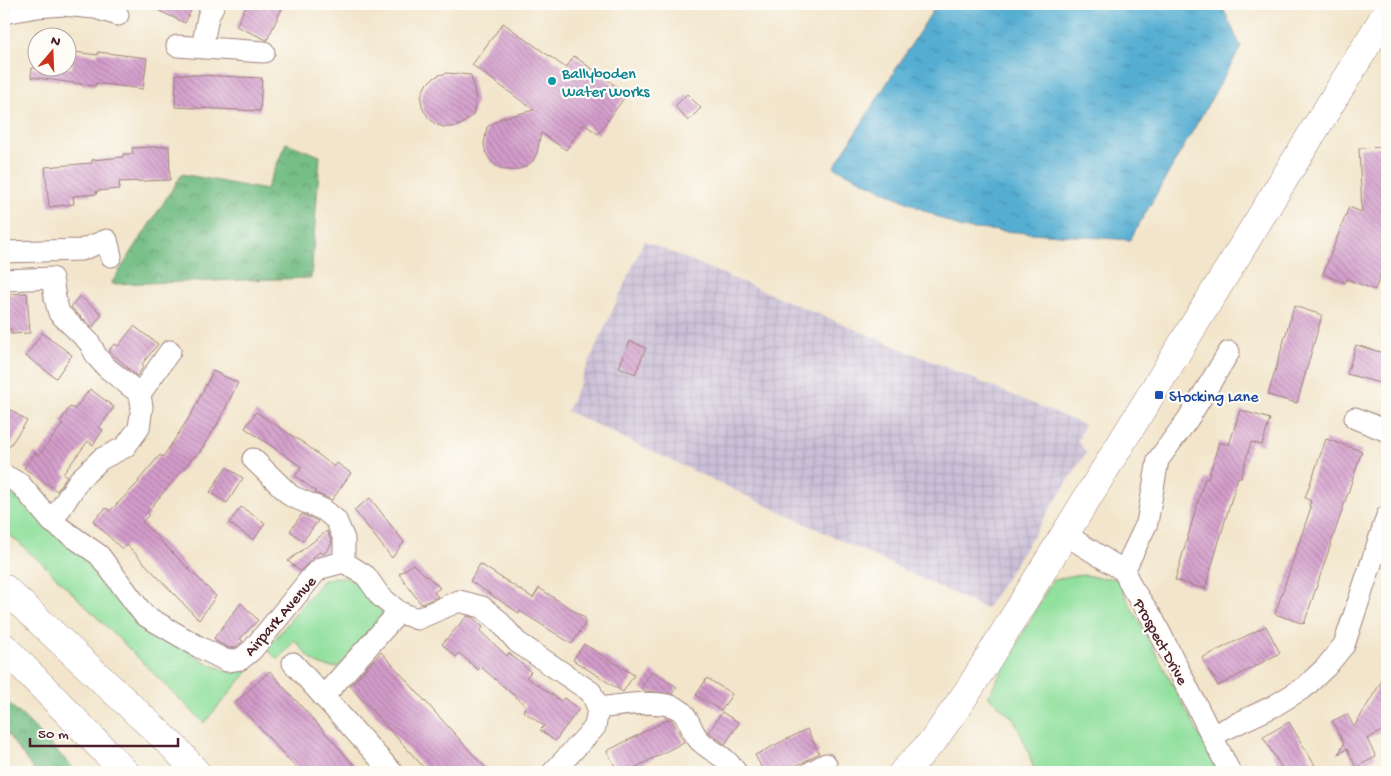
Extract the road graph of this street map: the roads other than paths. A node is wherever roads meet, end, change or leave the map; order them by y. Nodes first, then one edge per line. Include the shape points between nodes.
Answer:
1 (214, 4) edge
2 (1387, 12) edge
3 (4, 13) edge
4 (118, 15) dead end
5 (177, 46) dead end
6 (202, 48) junction
7 (264, 52) dead end
8 (4, 252) edge
9 (111, 256) dead end
10 (4, 280) edge
11 (170, 352) dead end
12 (1229, 352) dead end
13 (140, 394) junction
14 (1355, 418) dead end
15 (1387, 431) edge
16 (253, 458) dead end
17 (4, 475) edge
18 (1387, 516) edge
19 (52, 522) junction
20 (1066, 535) junction
21 (344, 562) junction
22 (1124, 571) junction
23 (4, 588) edge
24 (399, 612) junction
25 (4, 647) edge
26 (293, 663) dead end
27 (323, 697) junction
28 (598, 708) junction
29 (1213, 735) junction
30 (125, 772) edge
31 (196, 772) edge
32 (392, 772) edge
33 (553, 772) edge
34 (736, 772) edge
35 (903, 772) edge
36 (1230, 772) edge

1 - 6 street
2 - 20 main road
3 - 4 street via 62,6 95,8
5 - 6 street
6 - 7 street
8 - 9 street via 81,250 107,240
10 - 13 street via 52,278 59,313 89,342 107,368
11 - 13 street
12 - 22 street via 1188,419 1158,460 1147,523
13 - 19 street via 139,428 125,446 101,459 79,480
14 - 15 street
16 - 21 street via 291,496 324,510 336,520 344,539
17 - 19 street, Airpark Avenue via 20,484
18 - 29 street via 1344,645 1305,687 1274,706
19 - 21 street, Airpark Avenue via 99,555 144,615 227,661 241,659 252,650 314,574 322,568
20 - 22 street
20 - 35 main road via 933,742
21 - 24 street via 366,576 380,596
22 - 29 street, Prospect Drive via 1154,618
23 - 31 main road via 176,749
24 - 27 street
24 - 28 street via 417,619 459,601 482,607 517,642 591,692
25 - 30 main road
26 - 27 street
27 - 32 street
28 - 33 street via 595,727
28 - 34 street via 639,704 672,706 683,713 698,739 725,758
29 - 36 street, Prospect Drive

